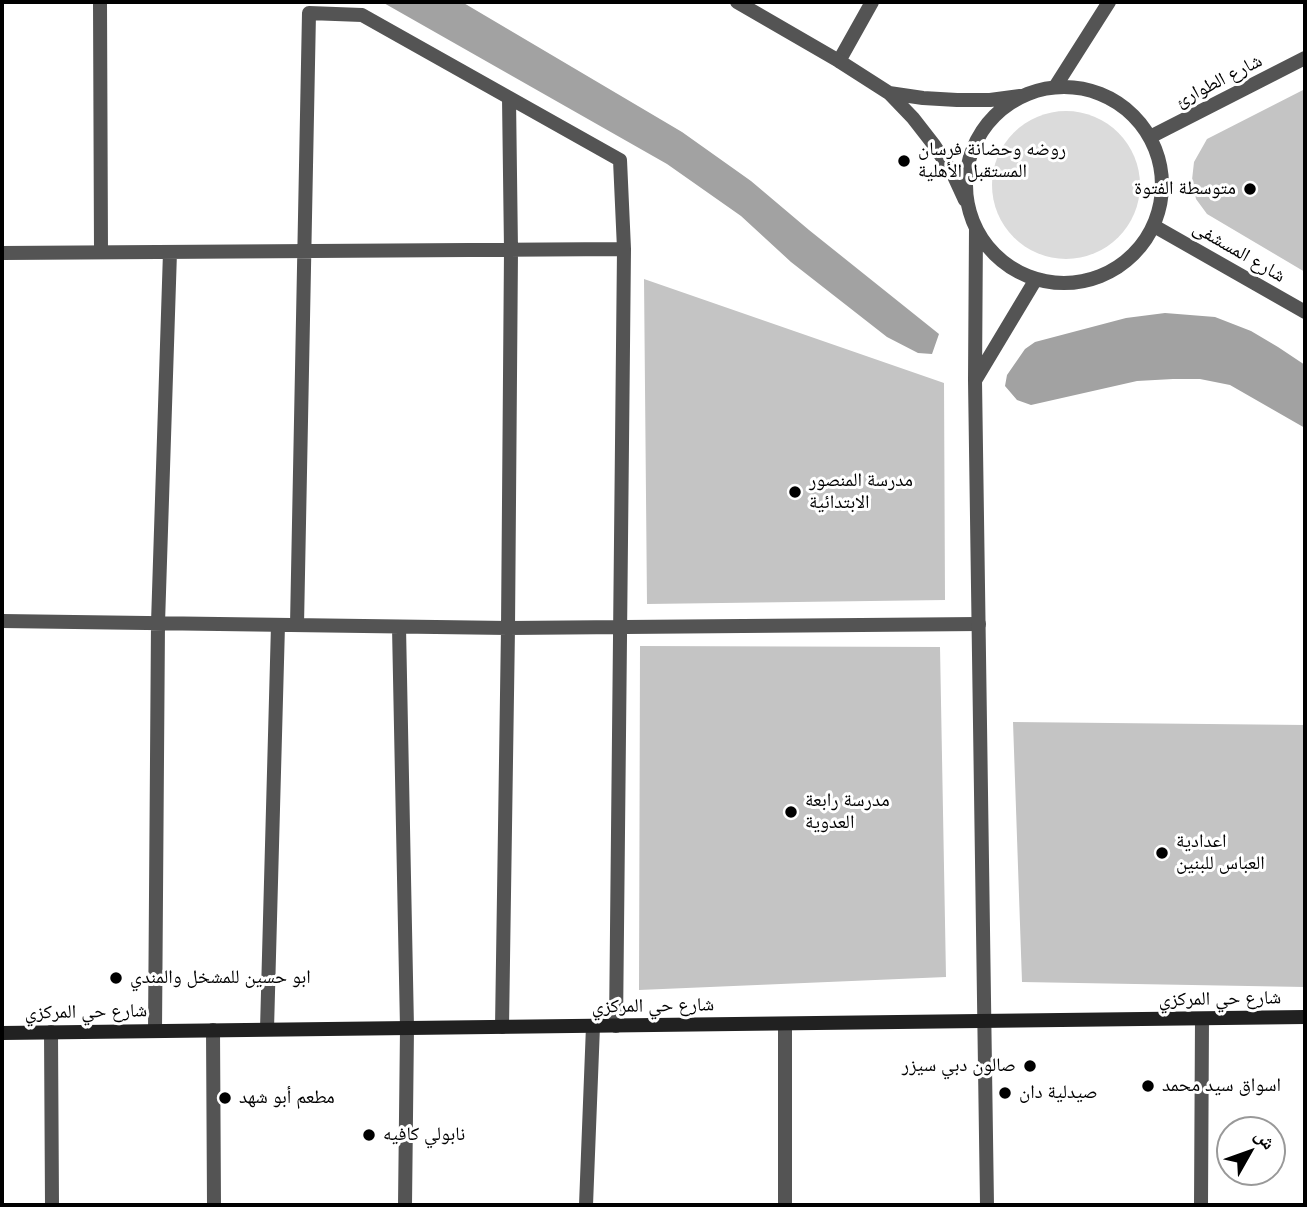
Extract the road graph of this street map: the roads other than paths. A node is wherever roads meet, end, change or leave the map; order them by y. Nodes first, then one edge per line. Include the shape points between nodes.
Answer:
1 (100, 2) edge
2 (737, 2) edge
3 (872, 2) edge
4 (1108, 2) edge
5 (1305, 58) edge
6 (839, 61) junction
7 (1055, 87) junction
8 (889, 93) junction
9 (1023, 95) junction
10 (509, 99) junction
11 (1150, 138) junction
12 (968, 205) junction
13 (1154, 226) junction
14 (976, 228) junction
15 (624, 249) junction
16 (511, 250) junction
17 (305, 251) junction
18 (101, 252) junction
19 (170, 252) junction
20 (2, 253) edge
21 (1036, 279) junction
22 (1305, 312) edge
23 (975, 380) junction
24 (2, 621) edge
25 (158, 623) junction
26 (979, 624) junction
27 (278, 625) junction
28 (297, 625) junction
29 (399, 626) junction
30 (620, 626) junction
31 (508, 628) junction
32 (1305, 1017) edge
33 (1202, 1018) junction
34 (985, 1021) junction
35 (785, 1024) junction
36 (593, 1026) junction
37 (616, 1026) junction
38 (502, 1027) junction
39 (407, 1028) junction
40 (213, 1030) junction
41 (267, 1030) junction
42 (155, 1031) junction
43 (2, 1032) edge
44 (51, 1032) junction
45 (52, 1205) edge
46 (214, 1205) edge
47 (405, 1205) edge
48 (586, 1205) edge
49 (785, 1205) edge
50 (987, 1205) edge
51 (1201, 1205) edge

1 - 18 street
2 - 6 street
3 - 6 street
4 - 7 street
5 - 11 street, شارع الطوارئ
6 - 8 street
7 - 9 street
7 - 11 street via 1083,88 1110,98 1133,114
8 - 9 street via 957,100
8 - 12 street via 934,145
9 - 12 street via 996,113 976,140 967,172
10 - 15 street via 620,160
10 - 16 street
10 - 17 street via 362,15 309,13
11 - 13 street via 1161,166 1162,197
12 - 14 street
13 - 21 street via 1139,250 1101,276 1064,284
13 - 22 street, شارع المسشفى
14 - 21 street via 991,251
14 - 23 street
15 - 16 street
15 - 30 street
16 - 17 street
16 - 31 street
17 - 19 street
17 - 28 street
18 - 19 street
18 - 20 street
19 - 25 street
21 - 23 street
23 - 26 street
24 - 25 street
25 - 27 street
25 - 42 street
26 - 30 street
26 - 34 street
27 - 28 street
27 - 41 street
28 - 29 street
29 - 31 street
29 - 39 street
30 - 31 street
30 - 37 street
31 - 38 street
32 - 33 main road, شارع حي المركزي
33 - 34 main road, شارع حي المركزي
33 - 51 street
34 - 35 main road, شارع حي المركزي
34 - 50 street
35 - 37 main road, شارع حي المركزي
35 - 49 street
36 - 37 main road, شارع حي المركزي
36 - 38 main road, شارع حي المركزي
36 - 48 street
38 - 39 main road, شارع حي المركزي
39 - 41 main road, شارع حي المركزي
39 - 47 street
40 - 41 main road, شارع حي المركزي
40 - 42 main road, شارع حي المركزي
40 - 46 street
42 - 44 main road, شارع حي المركزي
43 - 44 main road, شارع حي المركزي
44 - 45 street

